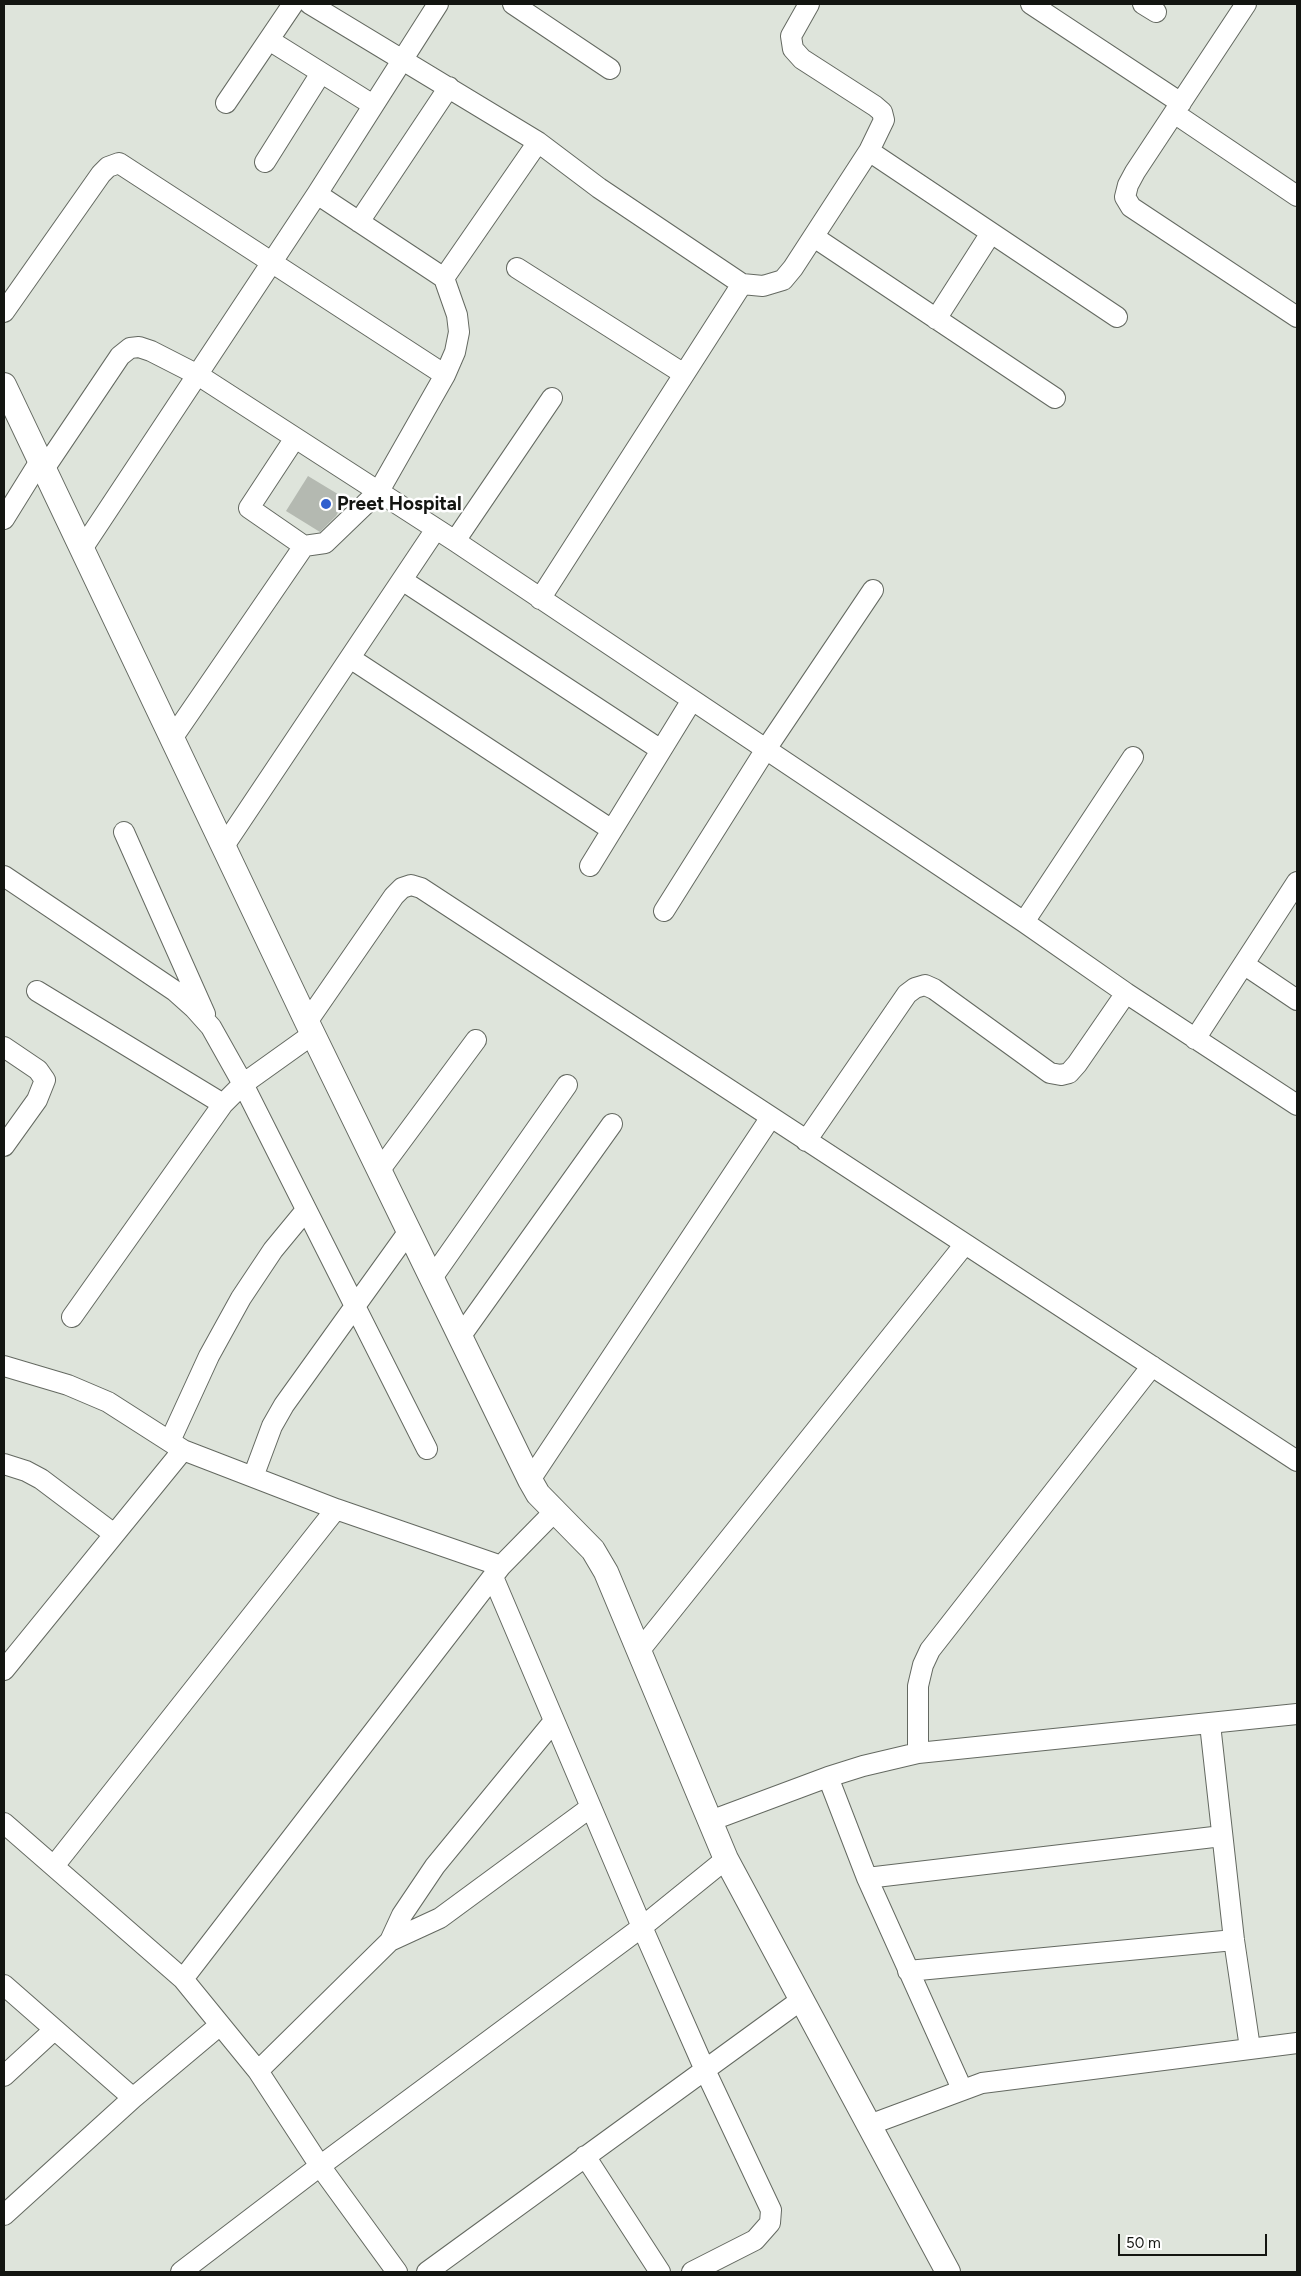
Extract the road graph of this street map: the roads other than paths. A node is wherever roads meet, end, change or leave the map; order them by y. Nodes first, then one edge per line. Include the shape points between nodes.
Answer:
1 (293, 4) edge
2 (310, 4) edge
3 (438, 4) edge
4 (513, 4) edge
5 (808, 4) edge
6 (1031, 4) edge
7 (1246, 4) edge
8 (269, 40) junction
9 (402, 59) junction
10 (610, 69) dead end
11 (321, 72) junction
12 (449, 88) junction
13 (226, 103) dead end
14 (372, 105) junction
15 (1178, 108) junction
16 (538, 142) junction
17 (869, 151) junction
18 (265, 162) dead end
19 (317, 194) junction
20 (1297, 196) edge
21 (359, 222) junction
22 (991, 233) junction
23 (814, 237) junction
24 (272, 262) junction
25 (517, 268) dead end
26 (444, 278) junction
27 (742, 284) junction
28 (4, 312) edge
29 (1117, 317) dead end
30 (1297, 317) edge
31 (936, 319) junction
32 (684, 374) junction
33 (198, 375) junction
34 (445, 376) junction
35 (4, 385) edge
36 (552, 398) dead end
37 (1055, 398) dead end
38 (295, 438) junction
39 (42, 465) junction
40 (379, 491) junction
41 (4, 520) edge
42 (436, 529) junction
43 (455, 541) junction
44 (304, 546) junction
45 (82, 549) junction
46 (402, 580) junction
47 (872, 590) dead end
48 (540, 599) junction
49 (350, 658) junction
50 (692, 700) junction
51 (173, 738) junction
52 (766, 749) junction
53 (661, 750) junction
54 (1133, 757) dead end
55 (612, 830) junction
56 (124, 832) dead end
57 (224, 846) junction
58 (590, 866) dead end
59 (4, 876) edge
60 (1294, 893) edge
61 (664, 911) dead end
62 (1024, 922) junction
63 (1245, 965) junction
64 (37, 991) dead end
65 (1126, 993) junction
66 (1297, 1000) edge
67 (211, 1027) junction
68 (310, 1028) junction
69 (1195, 1039) junction
70 (476, 1040) dead end
71 (4, 1046) edge
72 (242, 1084) junction
73 (567, 1086) dead end
74 (223, 1104) junction
75 (1297, 1105) edge
76 (771, 1117) junction
77 (612, 1124) dead end
78 (806, 1140) junction
79 (4, 1146) edge
80 (380, 1171) junction
81 (306, 1210) junction
82 (409, 1231) junction
83 (965, 1244) junction
84 (432, 1278) junction
85 (354, 1305) junction
86 (72, 1317) dead end
87 (460, 1337) junction
88 (4, 1366) edge
89 (1152, 1366) junction
90 (176, 1446) junction
91 (427, 1449) dead end
92 (1297, 1461) edge
93 (4, 1464) edge
94 (253, 1477) junction
95 (530, 1480) junction
96 (336, 1509) junction
97 (555, 1511) junction
98 (114, 1534) junction
99 (497, 1572) junction
100 (640, 1650) junction
101 (4, 1670) edge
102 (1297, 1714) edge
103 (554, 1721) junction
104 (1210, 1724) junction
105 (918, 1753) junction
106 (828, 1777) junction
107 (591, 1807) junction
108 (710, 1821) junction
109 (4, 1822) edge
110 (1222, 1836) junction
111 (726, 1860) junction
112 (54, 1866) junction
113 (867, 1878) junction
114 (642, 1927) junction
115 (1234, 1940) junction
116 (390, 1941) junction
117 (908, 1971) junction
118 (183, 1979) junction
119 (4, 1986) edge
120 (801, 2000) junction
121 (220, 2025) junction
122 (54, 2030) junction
123 (1297, 2043) edge
124 (1250, 2048) junction
125 (705, 2070) junction
126 (258, 2071) junction
127 (4, 2076) edge
128 (962, 2088) junction
129 (133, 2098) junction
130 (869, 2125) junction
131 (585, 2156) junction
132 (320, 2166) junction
133 (4, 2216) edge
134 (181, 2272) edge
135 (397, 2272) edge
136 (427, 2272) edge
137 (660, 2272) edge
138 (692, 2272) edge
139 (948, 2272) edge

1 - 8 street
2 - 9 street
3 - 9 street
4 - 10 street
5 - 17 street via 791,36 793,49 802,59 882,112 884,120
6 - 15 street
7 - 15 street
8 - 11 street
8 - 13 street
9 - 12 street
9 - 14 street
11 - 14 street
11 - 18 street
12 - 16 street
12 - 21 street
14 - 19 street
15 - 20 street
15 - 30 street via 1128,185 1126,197 1131,207
16 - 26 street
16 - 27 street via 599,188
17 - 22 street
17 - 23 street
19 - 21 street
19 - 24 street
21 - 26 street
22 - 29 street
22 - 31 street
23 - 27 street via 783,280 763,286
23 - 31 street
24 - 28 street via 118,163 101,174
24 - 33 street
24 - 34 street
25 - 32 street
26 - 34 street via 457,315 459,332
27 - 32 street
31 - 37 street
32 - 48 street
33 - 38 street
33 - 39 street via 139,346 130,348 120,356
33 - 45 street
34 - 40 street
35 - 39 street
36 - 43 street
38 - 40 street
38 - 44 street via 248,508
39 - 41 street
39 - 45 street
40 - 42 street
40 - 44 street via 325,543
42 - 43 street
42 - 46 street
43 - 48 street
44 - 51 street
45 - 51 street
46 - 49 street
46 - 53 street
47 - 52 street
48 - 50 street
49 - 55 street
49 - 57 street
50 - 52 street
50 - 53 street
51 - 57 street
52 - 61 street
52 - 62 street
53 - 55 street
54 - 62 street
55 - 58 street
56 - 67 street
57 - 68 street
59 - 67 street via 175,991
60 - 63 street
62 - 65 street
63 - 66 street
63 - 69 street
64 - 74 street
65 - 69 street
65 - 78 street via 1077,1064 1061,1076 1050,1073 934,989 925,985 915,988 907,994
67 - 72 street
68 - 72 street
68 - 76 street via 394,896 411,885 421,888
68 - 80 street
69 - 75 street
70 - 80 street
71 - 79 street via 38,1070 45,1080 36,1100
72 - 74 street
72 - 81 street
73 - 84 street
74 - 86 street
76 - 78 street
76 - 95 street
77 - 87 street
78 - 83 street
80 - 82 street
81 - 85 street
81 - 90 street via 273,1250 241,1298 209,1356
82 - 84 street
82 - 85 street
83 - 89 street
83 - 100 street
84 - 87 street
85 - 91 street
85 - 94 street via 284,1405 272,1426
87 - 95 street
88 - 90 street via 90,1393 126,1412
89 - 92 street
89 - 105 street via 930,1650 918,1686
90 - 94 street
90 - 98 street
93 - 98 street via 41,1479
94 - 96 street
95 - 97 street via 538,1494
96 - 99 street
96 - 112 street
97 - 99 street
97 - 100 street via 593,1550
98 - 101 street
99 - 103 street
99 - 118 street
100 - 108 street
102 - 104 street
103 - 107 street
103 - 116 street via 435,1866 402,1915
104 - 105 street
104 - 110 street
105 - 106 street
106 - 108 street
106 - 113 street
107 - 114 street
107 - 116 street via 440,1918
108 - 111 street
109 - 112 street
110 - 113 street
110 - 115 street
111 - 114 street
111 - 120 street
112 - 118 street
113 - 117 street
114 - 125 street
114 - 132 street
115 - 117 street
115 - 124 street
116 - 126 street
117 - 128 street
118 - 121 street
119 - 122 street
120 - 125 street
120 - 130 street
121 - 126 street
121 - 129 street
122 - 127 street
122 - 129 street
123 - 124 street
124 - 128 street via 991,2081
125 - 131 street
125 - 138 street via 772,2210 770,2223 755,2240
126 - 132 street
128 - 130 street
129 - 133 street
130 - 139 street
131 - 136 street
131 - 137 street
132 - 134 street
132 - 135 street

